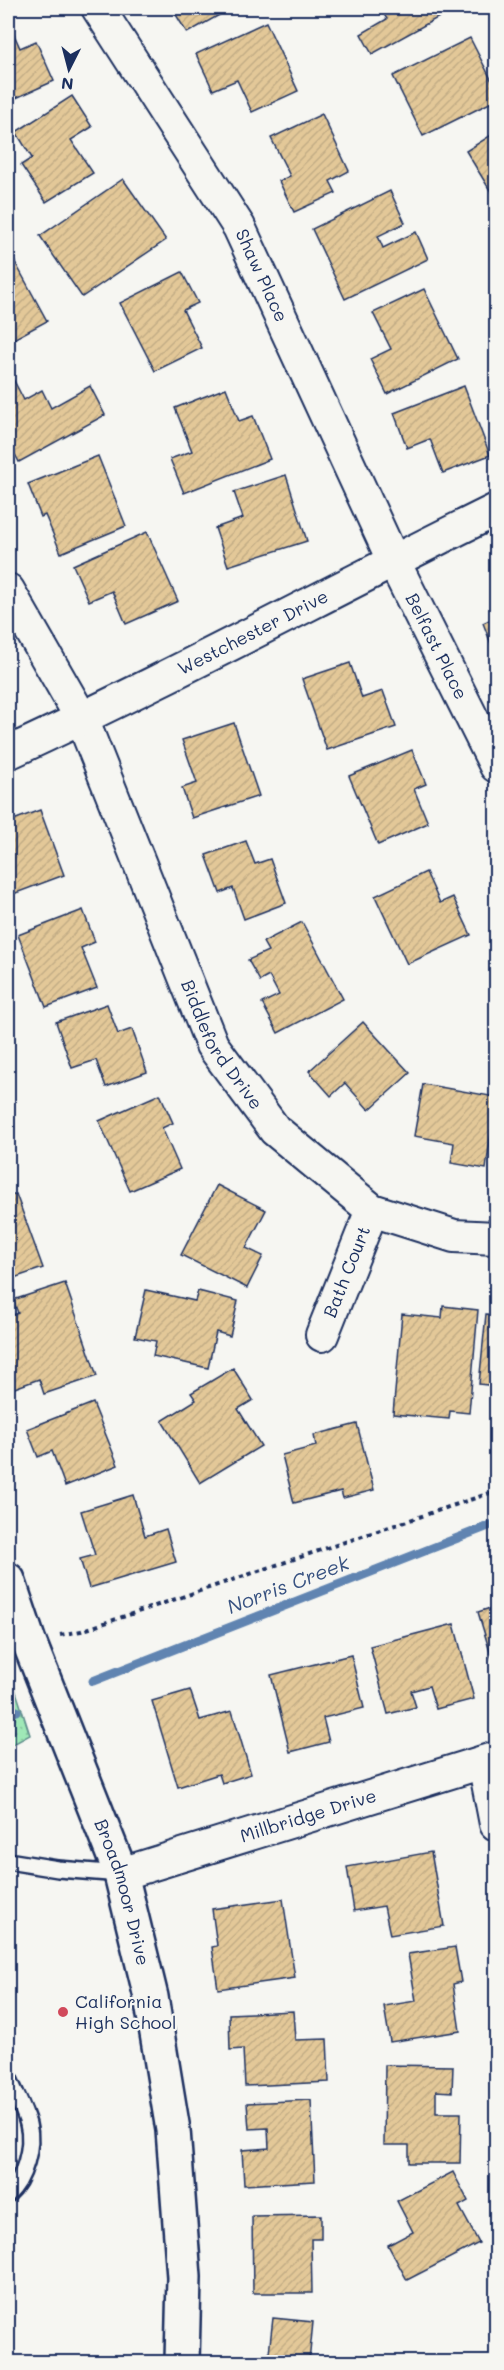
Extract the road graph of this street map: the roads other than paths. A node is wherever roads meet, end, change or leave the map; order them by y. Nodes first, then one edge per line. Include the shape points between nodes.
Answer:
1 (98, 8) edge
2 (496, 510) edge
3 (393, 560) junction
4 (8, 590) edge
5 (82, 719) junction
6 (8, 753) edge
7 (496, 766) edge
8 (372, 1210) junction
9 (496, 1238) edge
10 (322, 1335) dead end
11 (8, 1580) edge
12 (490, 1760) edge
13 (496, 1824) edge
14 (8, 1861) edge
15 (121, 1874) junction
16 (8, 2076) edge
17 (8, 2194) edge
18 (182, 2362) edge

1 - 3 street, Shaw Place via 239,226
2 - 3 street, Westchester Drive
3 - 5 street, Westchester Drive
3 - 7 street, Belfast Place
4 - 5 street, Biddleford Drive
5 - 6 street, Westchester Drive
5 - 8 street, Biddleford Drive via 212,1045 275,1130
8 - 9 street, Biddleford Drive via 454,1236
8 - 10 street, Bath Court
11 - 15 street, Broadmoor Drive
12 - 13 street
12 - 15 street, Millbridge Drive
14 - 15 lane
15 - 18 street, Broadmoor Drive via 151,1997 173,2130 184,2277
16 - 17 lane via 29,2126 28,2160

